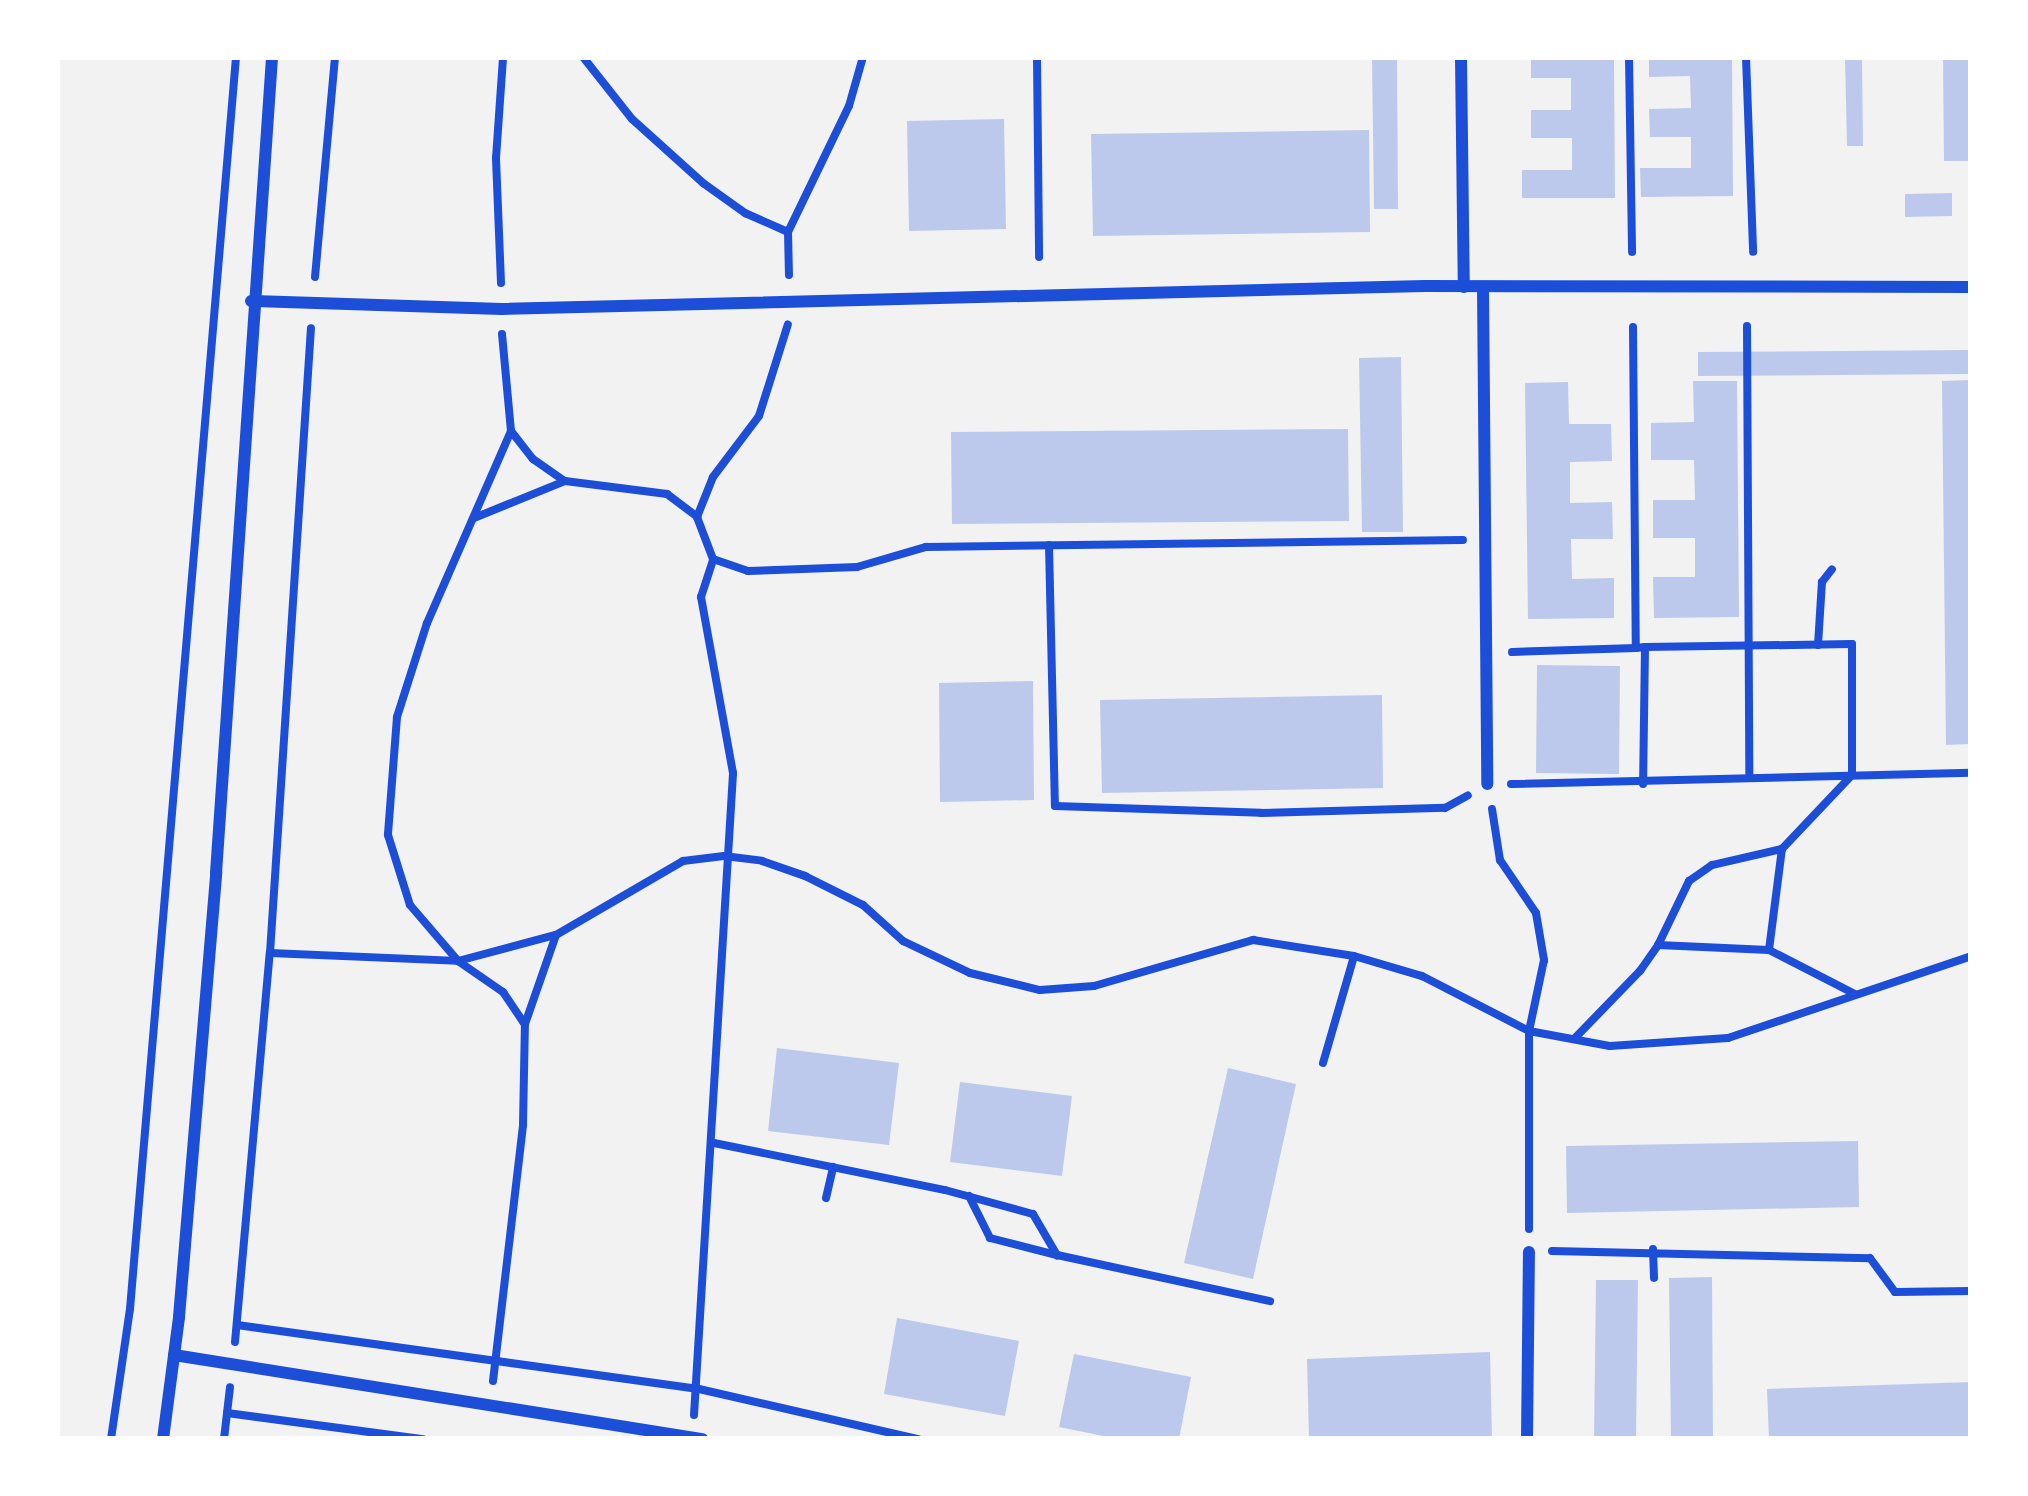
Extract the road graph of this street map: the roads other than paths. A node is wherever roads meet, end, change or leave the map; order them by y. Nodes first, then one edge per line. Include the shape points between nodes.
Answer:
1 (272, 57) edge
2 (1461, 57) edge
3 (1464, 287) junction
4 (1971, 287) edge
5 (1483, 288) junction
6 (251, 301) junction
7 (1486, 784) road end
8 (1529, 1252) road end
9 (174, 1355) junction
10 (696, 1438) edge
11 (163, 1439) edge
12 (1527, 1439) edge

1 - 6 street
2 - 3 street
3 - 5 street
3 - 6 street via 502,309
4 - 5 street
5 - 7 street
6 - 9 street via 216,873
8 - 12 street
9 - 10 street
9 - 11 street

